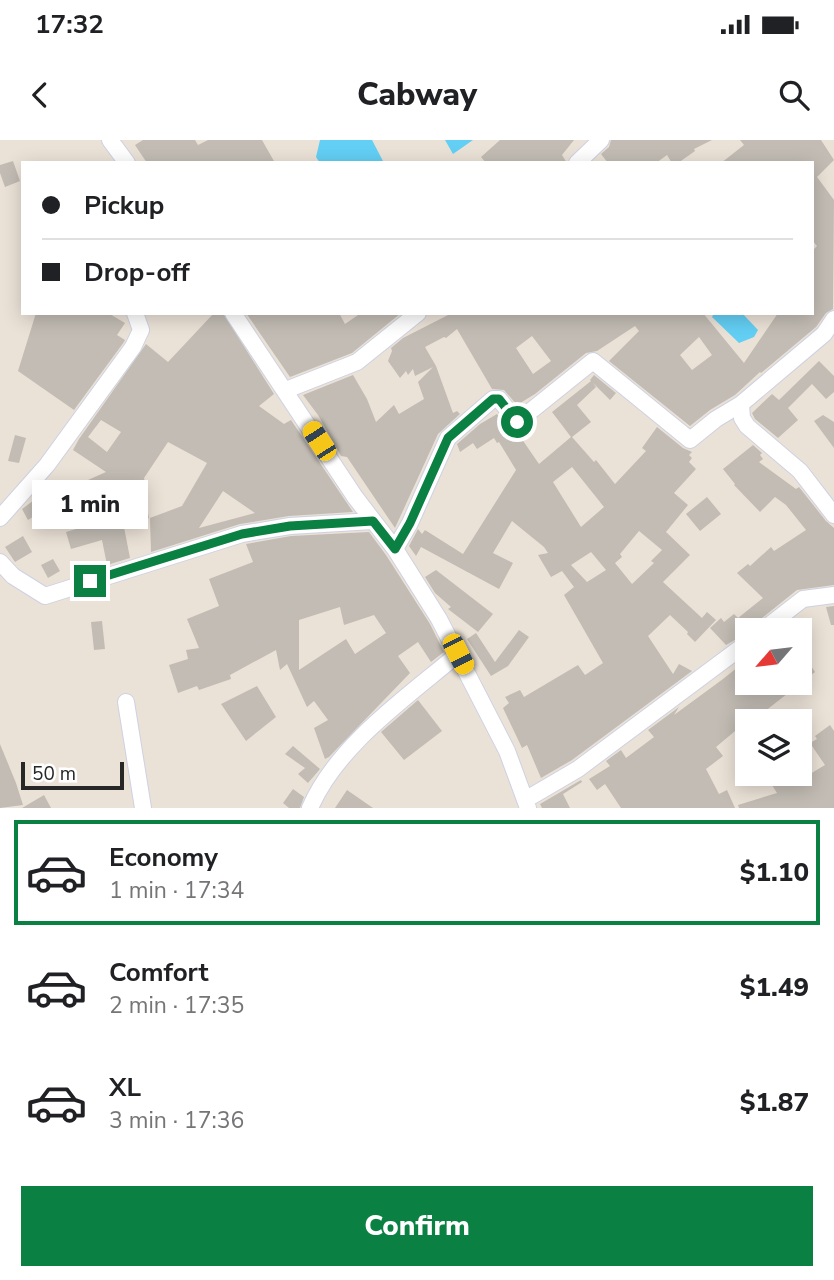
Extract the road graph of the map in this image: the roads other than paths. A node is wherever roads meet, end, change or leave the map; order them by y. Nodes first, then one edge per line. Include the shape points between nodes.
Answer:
1 (110, 140) edge
2 (601, 140) edge
3 (126, 161) edge
4 (580, 161) edge
5 (136, 315) edge
6 (234, 315) edge
7 (416, 315) edge
8 (834, 319) edge
9 (286, 390) junction
10 (741, 404) junction
11 (834, 515) edge
12 (0, 518) edge
13 (373, 521) junction
14 (395, 549) junction
15 (0, 562) edge
16 (834, 595) edge
17 (779, 618) edge
18 (735, 652) edge
19 (458, 654) junction
20 (126, 702) dead end
21 (526, 804) edge
22 (143, 807) edge
23 (310, 807) edge

1 - 3 street
2 - 4 street
5 - 12 street via 141,330 133,347 47,465
6 - 9 street
7 - 9 street via 357,362
8 - 10 street via 824,334
9 - 13 street
10 - 11 street via 747,426 800,471
10 - 14 street via 690,440 593,361 517,422 499,399 493,399 448,438
13 - 14 street
13 - 15 street via 242,534 45,596
14 - 19 street
16 - 17 street via 803,599
18 - 21 street
19 - 21 street via 507,751
19 - 23 street via 384,716 319,787
20 - 22 street

